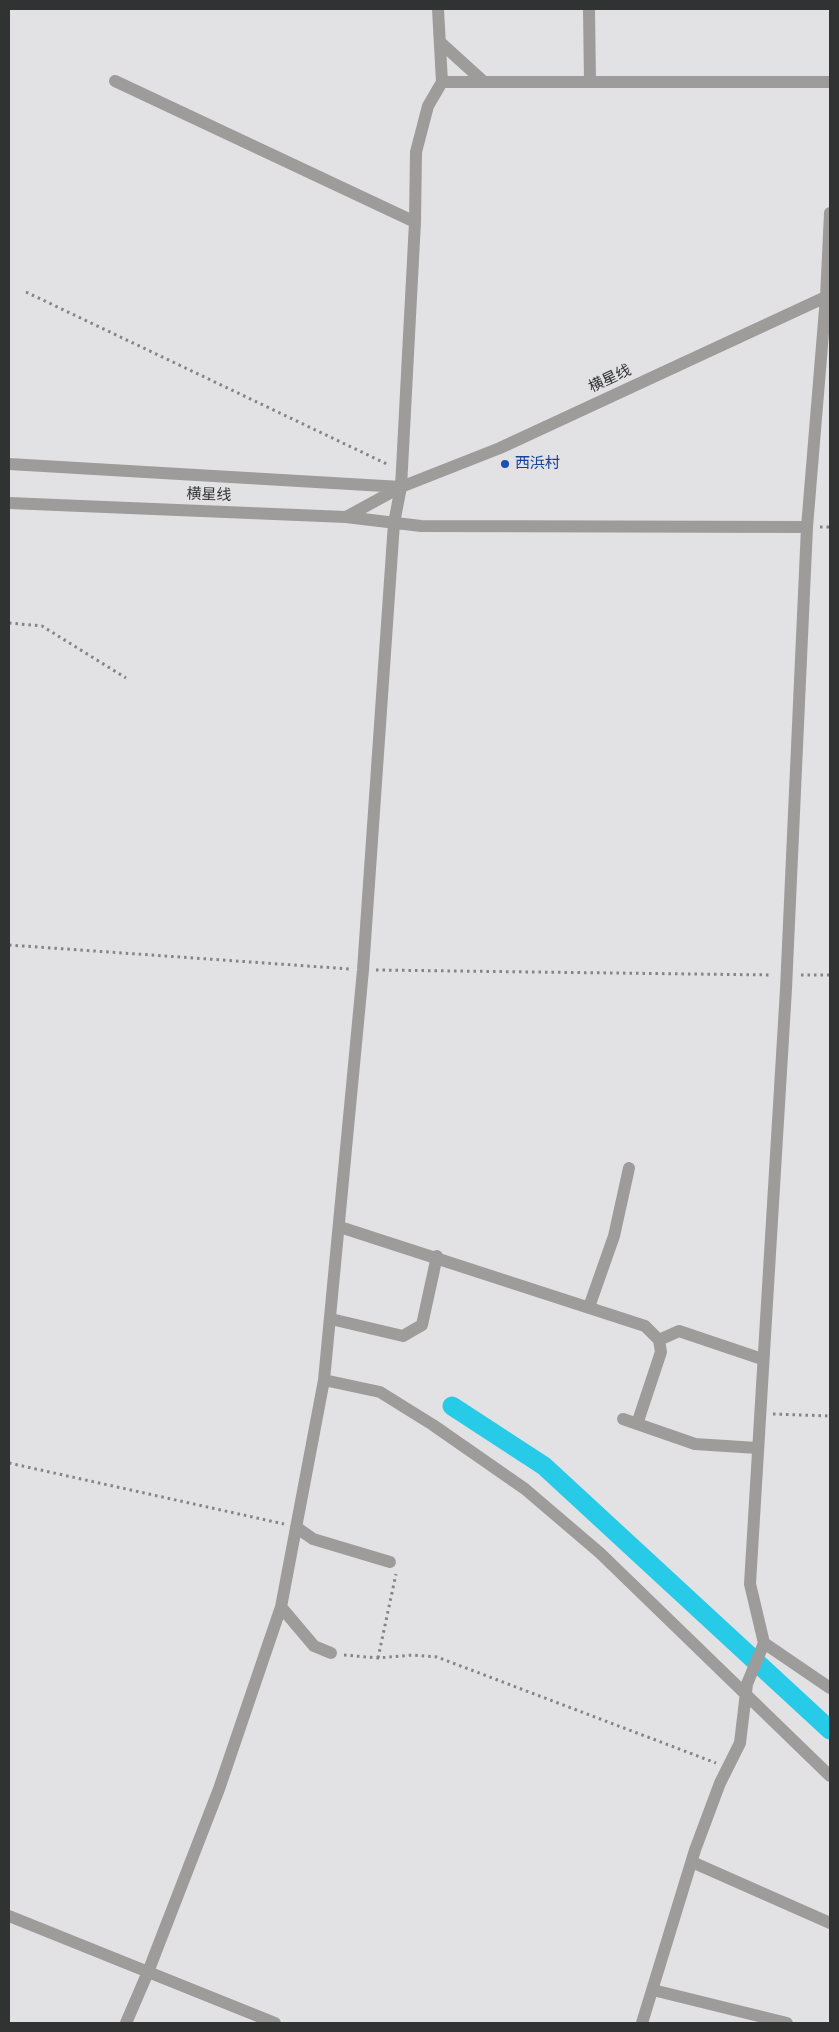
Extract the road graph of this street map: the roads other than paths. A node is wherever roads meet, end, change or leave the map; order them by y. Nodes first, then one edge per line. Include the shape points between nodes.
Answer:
1 (438, 9) edge
2 (589, 9) edge
3 (441, 43) junction
4 (115, 81) dead end
5 (442, 82) junction
6 (484, 82) junction
7 (590, 82) junction
8 (830, 82) edge
9 (830, 213) edge
10 (415, 222) junction
11 (828, 296) edge
12 (9, 464) edge
13 (401, 487) junction
14 (9, 503) edge
15 (346, 517) junction
16 (394, 523) junction
17 (807, 527) junction
18 (629, 1168) dead end
19 (340, 1227) junction
20 (437, 1256) junction
21 (589, 1307) junction
22 (331, 1319) junction
23 (658, 1340) junction
24 (762, 1359) junction
25 (324, 1380) junction
26 (622, 1419) dead end
27 (637, 1424) junction
28 (758, 1448) junction
29 (296, 1527) junction
30 (390, 1562) road end
31 (281, 1607) junction
32 (764, 1643) junction
33 (331, 1653) road end
34 (830, 1688) edge
35 (746, 1689) junction
36 (830, 1776) edge
37 (692, 1862) junction
38 (9, 1916) edge
39 (830, 1923) edge
40 (148, 1972) junction
41 (653, 1990) junction
42 (126, 2023) edge
43 (275, 2023) edge
44 (642, 2023) edge
45 (787, 2023) edge

1 - 3 street
2 - 7 street
3 - 5 street
3 - 6 street
4 - 10 street
5 - 6 street
5 - 10 street via 428,106 416,152
6 - 7 street
7 - 8 street
9 - 11 street
10 - 13 street
11 - 13 street, 横星线 via 500,448
11 - 17 street
12 - 13 street, 横星线
13 - 15 street, 横星线
13 - 16 street
14 - 15 street, 横星线
15 - 16 street
16 - 17 street via 431,526
16 - 19 street via 363,970
17 - 24 street via 786,975
18 - 21 street via 614,1236
19 - 20 street
19 - 22 street
20 - 21 street
20 - 22 street via 422,1325 410,1333 403,1336
21 - 23 street via 645,1326
22 - 25 street
23 - 24 street via 679,1331
23 - 27 street via 661,1352
24 - 28 street
25 - 29 street
25 - 35 street via 380,1392 525,1490 600,1553
26 - 27 street
27 - 28 street via 694,1444
28 - 32 street via 750,1584
29 - 30 street via 313,1539
29 - 31 street
31 - 33 street via 314,1646
31 - 40 street via 218,1789
32 - 34 street
32 - 35 street
35 - 36 street
35 - 37 street via 740,1743 720,1782
37 - 39 street
37 - 41 street
38 - 40 street
40 - 42 street
40 - 43 street
41 - 44 street
41 - 45 street

